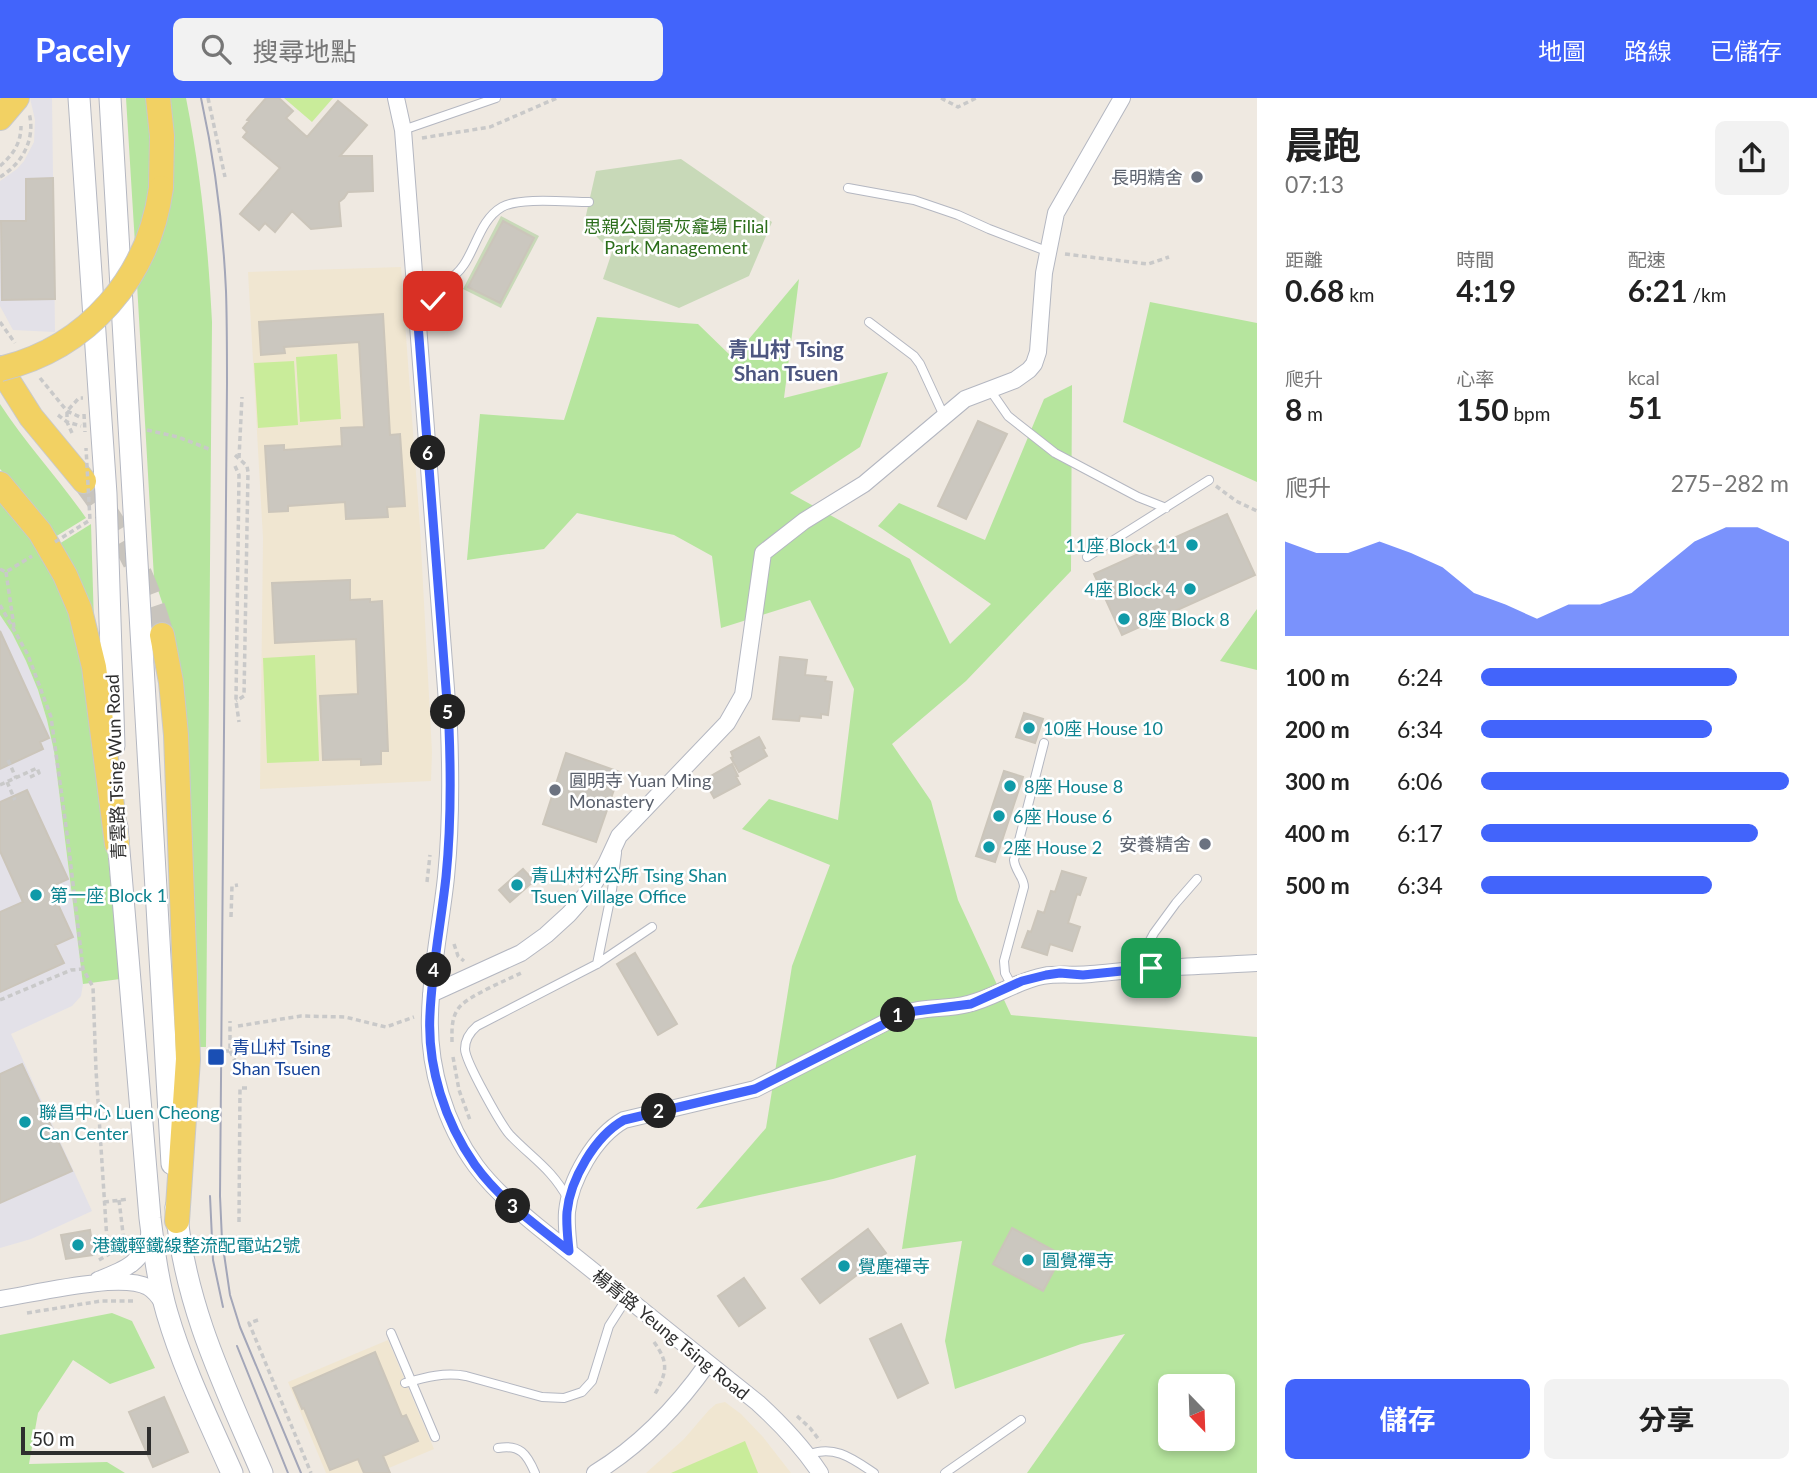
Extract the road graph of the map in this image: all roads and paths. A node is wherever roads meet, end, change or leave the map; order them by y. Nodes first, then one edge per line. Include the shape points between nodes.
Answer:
1 (79, 98) edge
2 (110, 98) edge
3 (158, 98) edge
4 (208, 98) edge
5 (396, 98) edge
6 (496, 98) edge
7 (557, 98) edge
8 (941, 98) edge
9 (976, 98) edge
10 (1122, 98) edge
11 (16, 112) edge
12 (410, 127) junction
13 (0, 166) edge
14 (0, 177) edge
15 (225, 177) dead end
16 (848, 188) dead end
17 (589, 202) dead end
18 (1049, 252) junction
19 (1169, 257) dead end
20 (415, 285) junction
21 (0, 322) edge
22 (869, 322) dead end
23 (21, 352) dead end
24 (0, 368) edge
25 (33, 368) dead end
26 (990, 390) junction
27 (242, 397) dead end
28 (83, 398) dead end
29 (51, 407) dead end
30 (67, 411) junction
31 (944, 416) junction
32 (67, 422) junction
33 (81, 426) dead end
34 (141, 429) dead end
35 (85, 432) dead end
36 (73, 435) dead end
37 (86, 448) dead end
38 (209, 449) dead end
39 (235, 466) dead end
40 (1209, 480) joint
41 (84, 481) tunnel mouth
42 (0, 484) edge
43 (1166, 508) junction
44 (1257, 512) edge
45 (55, 542) dead end
46 (33, 555) dead end
47 (1087, 557) dead end
48 (0, 569) edge
49 (6, 572) junction
50 (0, 605) edge
51 (15, 632) junction
52 (162, 635) tunnel mouth
53 (236, 701) junction
54 (240, 722) dead end
55 (1044, 743) dead end
56 (8, 760) dead end
57 (27, 776) dead end
58 (16, 778) junction
59 (7, 782) junction
60 (0, 785) edge
61 (15, 800) dead end
62 (619, 836) junction
63 (117, 844) junction
64 (1198, 879) dead end
65 (238, 885) dead end
66 (231, 917) dead end
67 (652, 927) dead end
68 (455, 932) dead end
69 (466, 963) dead end
70 (1257, 963) edge
71 (597, 964) junction
72 (83, 969) junction
73 (527, 970) dead end
74 (1134, 970) junction
75 (1012, 986) junction
76 (431, 994) junction
77 (0, 1000) edge
78 (416, 1016) dead end
79 (230, 1021) dead end
80 (238, 1026) dead end
81 (202, 1051) dead end
82 (230, 1051) junction
83 (237, 1067) dead end
84 (248, 1088) dead end
85 (471, 1123) dead end
86 (132, 1198) dead end
87 (119, 1200) junction
88 (569, 1201) junction
89 (104, 1202) junction
90 (177, 1221) junction
91 (239, 1223) dead end
92 (151, 1227) junction
93 (569, 1251) junction
94 (85, 1284) junction
95 (627, 1298) junction
96 (0, 1299) edge
97 (136, 1301) dead end
98 (166, 1311) junction
99 (26, 1313) dead end
100 (258, 1320) dead end
101 (391, 1333) dead end
102 (708, 1363) junction
103 (408, 1382) junction
104 (794, 1413) dead end
105 (1021, 1420) dead end
106 (435, 1437) dead end
107 (498, 1448) dead end
108 (828, 1451) junction
109 (808, 1455) junction
110 (232, 1473) edge
111 (262, 1473) edge
112 (311, 1473) edge
113 (535, 1473) edge
114 (595, 1473) edge
115 (820, 1473) edge
116 (874, 1473) edge
117 (945, 1473) edge

1 - 63 main road, 青雲路 Tsing Wun Road via 106,494
2 - 90 main road, 青雲路 Tsing Wun Road
3 - 24 main road, bridge via 161,188 155,222 128,278 85,327 22,363
4 - 15 path
5 - 12 street, 楊青路 Yeung Tsing Road
6 - 12 lane
7 - 12 path via 490,127 419,139
8 - 9 path via 958,107
10 - 18 street via 1056,213
11 - 13 path via 22,129 18,145
11 - 14 path via 30,129 26,148 15,166
12 - 20 street, 楊青路 Yeung Tsing Road
16 - 18 lane via 914,200
17 - 20 lane via 523,202 502,207 486,222 455,275 439,283
18 - 19 path via 1148,264
18 - 26 street via 1034,364 1015,380
20 - 76 street, 楊青路 Yeung Tsing Road via 451,765 446,876
21 - 23 path
22 - 31 lane via 914,356
24 - 41 main road via 32,417
25 - 30 path
26 - 31 street via 965,400
26 - 43 lane via 1008,416 1055,453
27 - 53 path via 237,456 247,466 248,486 244,696
28 - 30 path
29 - 32 path
30 - 32 path
30 - 35 path, bridge via 82,415
31 - 62 street via 864,484 763,553 743,695 727,723
32 - 33 path
32 - 36 path
34 - 38 path
37 - 45 path, bridge via 90,520
39 - 53 path via 239,474
40 - 43 lane
40 - 44 path
42 - 63 main road via 40,532 80,610 94,667
43 - 47 lane
46 - 49 path
48 - 49 path
49 - 51 path
50 - 51 path
51 - 72 path via 51,717
52 - 90 main road via 176,735 188,1045
53 - 54 path
55 - 75 lane via 1014,860 1024,887 1004,961
56 - 58 path
57 - 58 path
58 - 59 path
59 - 60 path
59 - 61 path
62 - 71 lane
62 - 76 street via 590,890 546,935 521,953
63 - 92 main road, 青雲路 Tsing Wun Road
64 - 74 lane via 1154,933
65 - 66 path via 232,886
67 - 71 lane
68 - 69 path via 454,946
70 - 74 street
71 - 88 lane via 477,1026 465,1046 468,1062 508,1133 549,1171
72 - 77 path
72 - 89 path via 93,987
73 - 85 path via 458,1008 451,1026 459,1090
74 - 75 street via 1055,974
75 - 88 street via 971,1004 900,1015 755,1089 624,1120 591,1150
76 - 93 street, 楊青路 Yeung Tsing Road via 434,1067 462,1143 503,1196
78 - 80 path via 386,1027 345,1017 301,1016
79 - 82 path
81 - 82 path
82 - 83 path
84 - 91 path via 240,1088
86 - 87 path
87 - 89 path
87 - 89 path via 124,1245 108,1256
88 - 93 street
90 - 111 main road, 青雲路 Tsing Wun Road via 194,1305
92 - 94 street via 146,1249 137,1260
92 - 98 main road, 青雲路 Tsing Wun Road
93 - 95 street, 楊青路 Yeung Tsing Road
94 - 96 street
94 - 98 street via 142,1284 154,1291
95 - 102 street, 楊青路 Yeung Tsing Road
95 - 103 lane via 609,1326 592,1381 576,1394 542,1397 454,1375
97 - 99 path via 101,1301
98 - 110 main road, 青雲路 Tsing Wun Road
100 - 112 path via 248,1323
101 - 103 lane
102 - 109 street, 楊青路 Yeung Tsing Road via 773,1416
102 - 114 street via 651,1430
103 - 106 lane
104 - 108 path
105 - 117 lane
107 - 113 lane via 507,1446 524,1453
108 - 109 lane
108 - 116 lane
109 - 115 street, 楊青路 Yeung Tsing Road

